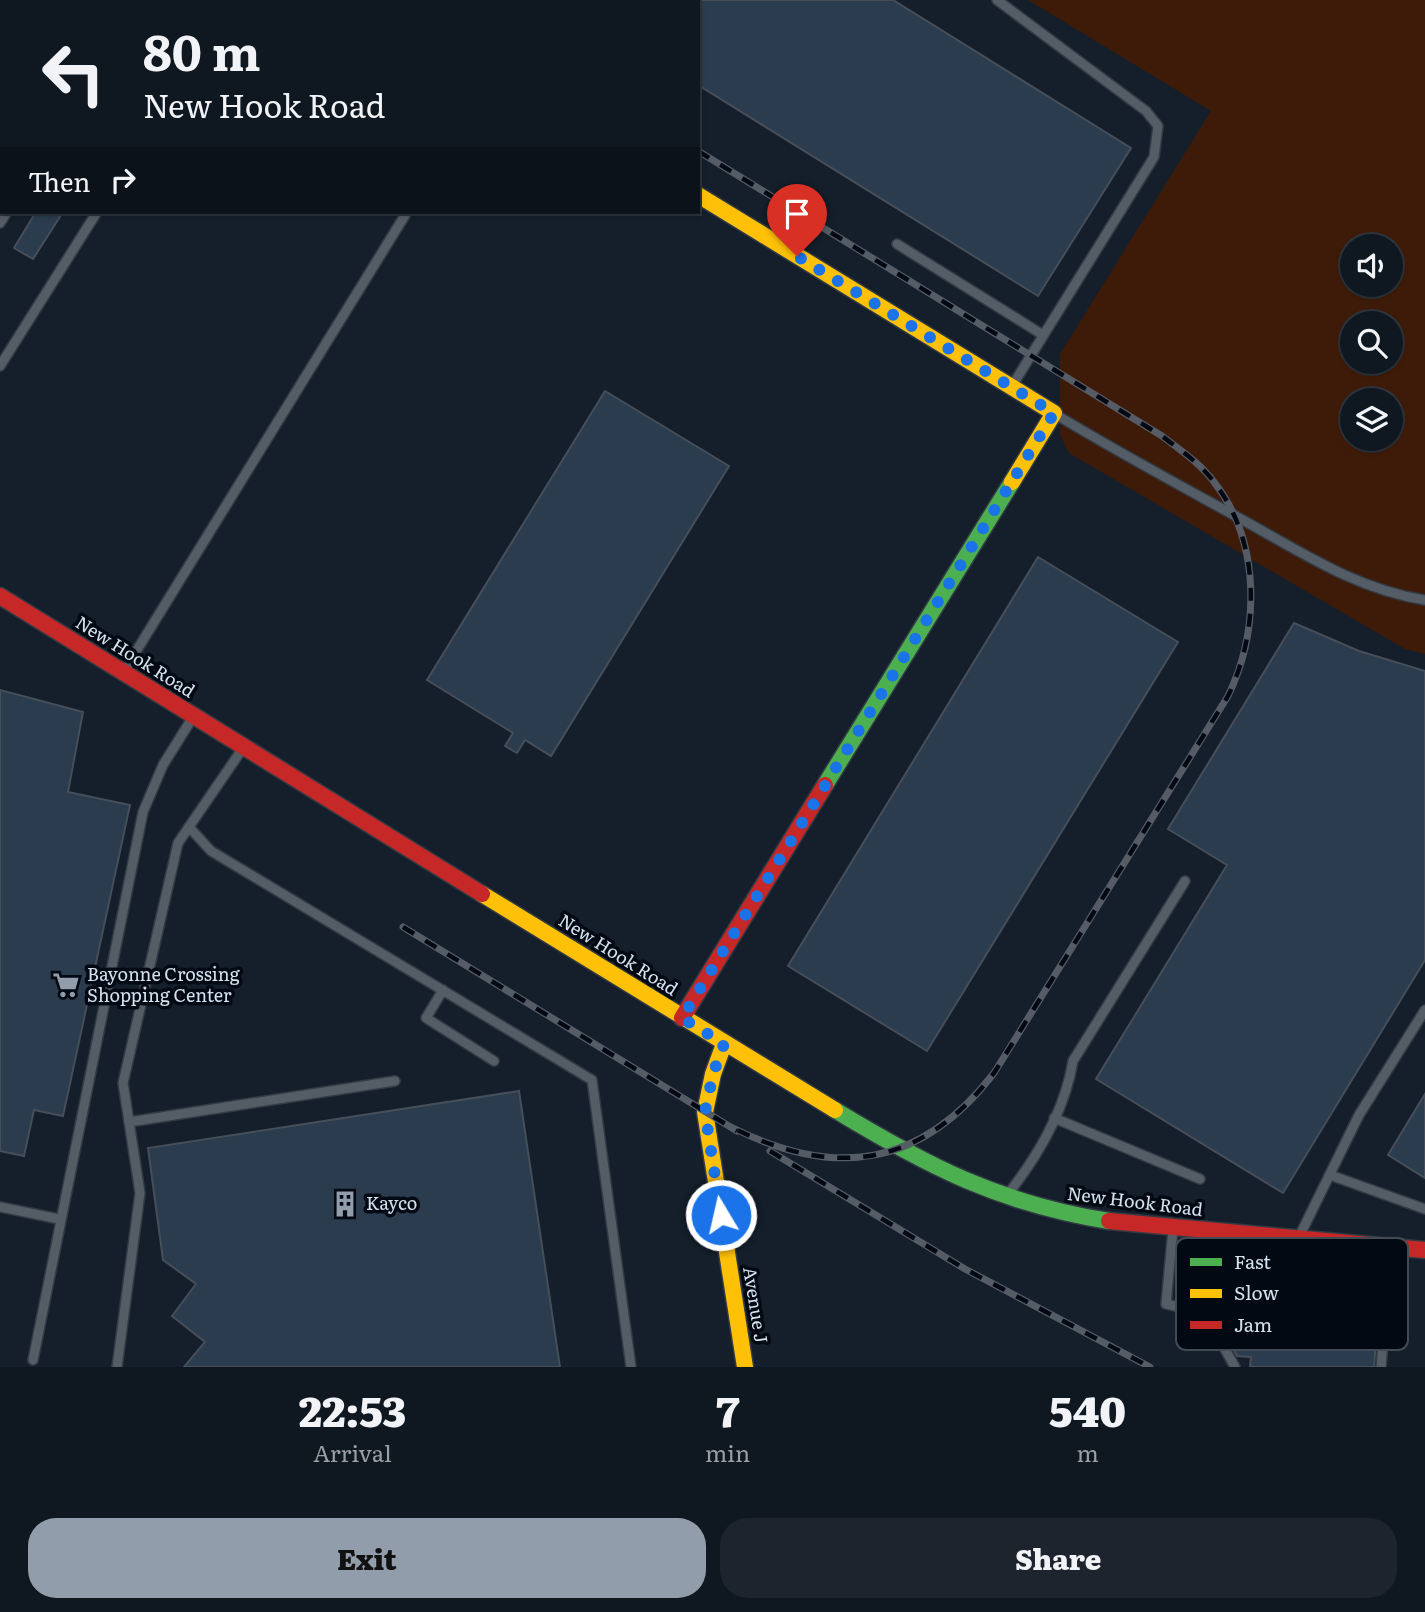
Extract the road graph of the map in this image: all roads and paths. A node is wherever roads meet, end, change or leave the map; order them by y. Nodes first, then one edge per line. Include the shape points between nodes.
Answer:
1 (997, 0) edge
2 (700, 196) edge
3 (96, 214) edge
4 (406, 214) edge
5 (897, 244) dead end
6 (1043, 335) junction
7 (0, 366) edge
8 (1011, 387) junction
9 (1054, 413) junction
10 (0, 596) edge
11 (1425, 600) edge
12 (123, 672) junction
13 (194, 716) junction
14 (244, 747) junction
15 (189, 827) junction
16 (1185, 881) dead end
17 (443, 990) junction
18 (1425, 1010) edge
19 (682, 1018) junction
20 (724, 1044) junction
21 (495, 1061) dead end
22 (395, 1081) dead end
23 (1054, 1118) junction
24 (129, 1122) junction
25 (1330, 1175) junction
26 (1200, 1179) dead end
27 (1005, 1198) junction
28 (0, 1207) edge
29 (1425, 1209) edge
30 (59, 1219) junction
31 (1173, 1227) junction
32 (1220, 1232) junction
33 (1219, 1238) edge
34 (1287, 1238) edge
35 (1298, 1238) edge
36 (1176, 1306) edge
37 (1225, 1350) edge
38 (33, 1360) dead end
39 (117, 1367) edge
40 (631, 1367) edge
41 (745, 1367) edge
42 (1235, 1367) edge

1 - 6 lane via 1146,111 1158,126 1154,157
2 - 8 street
3 - 7 lane
4 - 12 lane
5 - 6 lane
6 - 8 lane
8 - 9 street
9 - 11 lane via 1324,567 1392,595
9 - 19 street
10 - 12 street, New Hook Road
12 - 13 street, New Hook Road
13 - 14 street, New Hook Road
13 - 30 lane via 163,765 143,812
14 - 15 lane
14 - 19 street, New Hook Road
15 - 17 lane via 211,851
15 - 24 lane via 178,843 123,1083
16 - 23 lane via 1073,1061 1068,1089
17 - 21 lane via 426,1018
17 - 40 lane via 593,1080
18 - 25 lane via 1359,1115
19 - 20 street, New Hook Road
20 - 27 street, New Hook Road via 909,1155
20 - 41 street, Avenue J via 705,1112
22 - 24 lane
23 - 26 lane
23 - 27 lane via 1029,1168
24 - 39 lane via 141,1193
25 - 29 lane
25 - 35 lane
27 - 31 street, New Hook Road via 1058,1213
28 - 30 lane
30 - 38 lane
31 - 32 street, New Hook Road
31 - 36 lane via 1166,1304
32 - 33 lane
32 - 34 street, New Hook Road
37 - 42 lane

